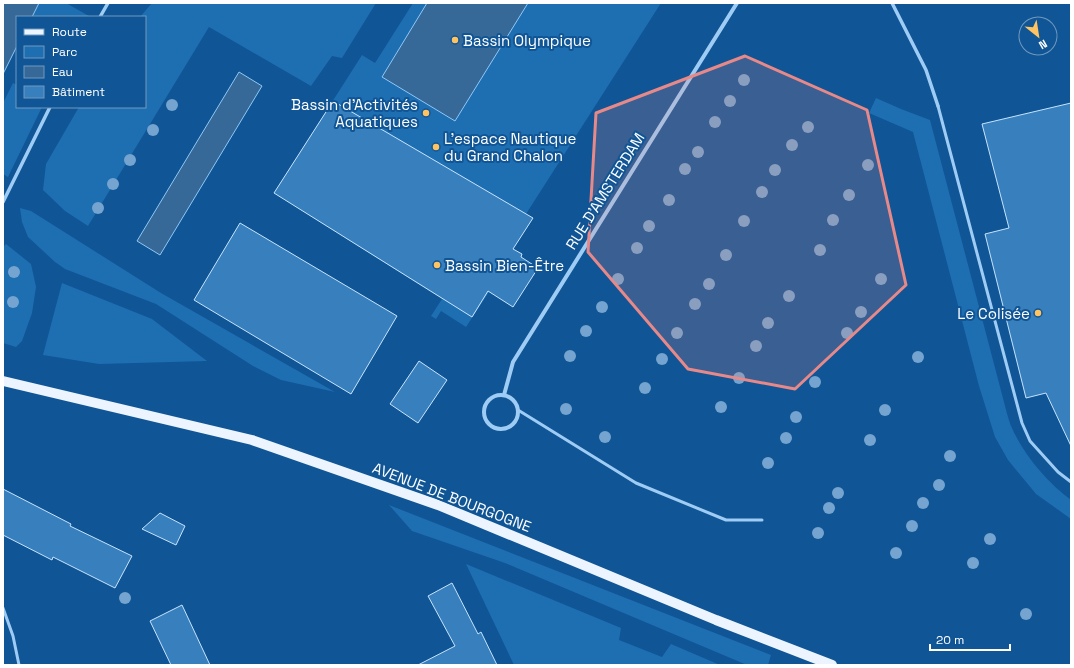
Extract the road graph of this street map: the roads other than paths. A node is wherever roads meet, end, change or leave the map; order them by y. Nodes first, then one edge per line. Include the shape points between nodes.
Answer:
1 (108, 3) edge
2 (737, 3) edge
3 (892, 3) edge
4 (101, 16) edge
5 (938, 106) joint
6 (50, 108) edge
7 (3, 202) edge
8 (3, 381) edge
9 (504, 395) junction
10 (518, 410) junction
11 (1071, 482) edge
12 (762, 520) dead end
13 (3, 608) edge
14 (19, 665) edge
15 (832, 665) edge

1 - 4 street
2 - 9 street, RUE D'AMSTERDAM via 513,362
3 - 5 street via 926,70
5 - 11 lane via 1022,423 1030,441 1058,472
6 - 7 street
8 - 15 main road, AVENUE DE BOURGOGNE via 252,440 438,505
9 - 10 street via 514,400
9 - 10 street via 489,401 484,411 487,422 496,429 507,428 516,421
10 - 12 lane via 636,483 726,520
13 - 14 lane via 13,636

